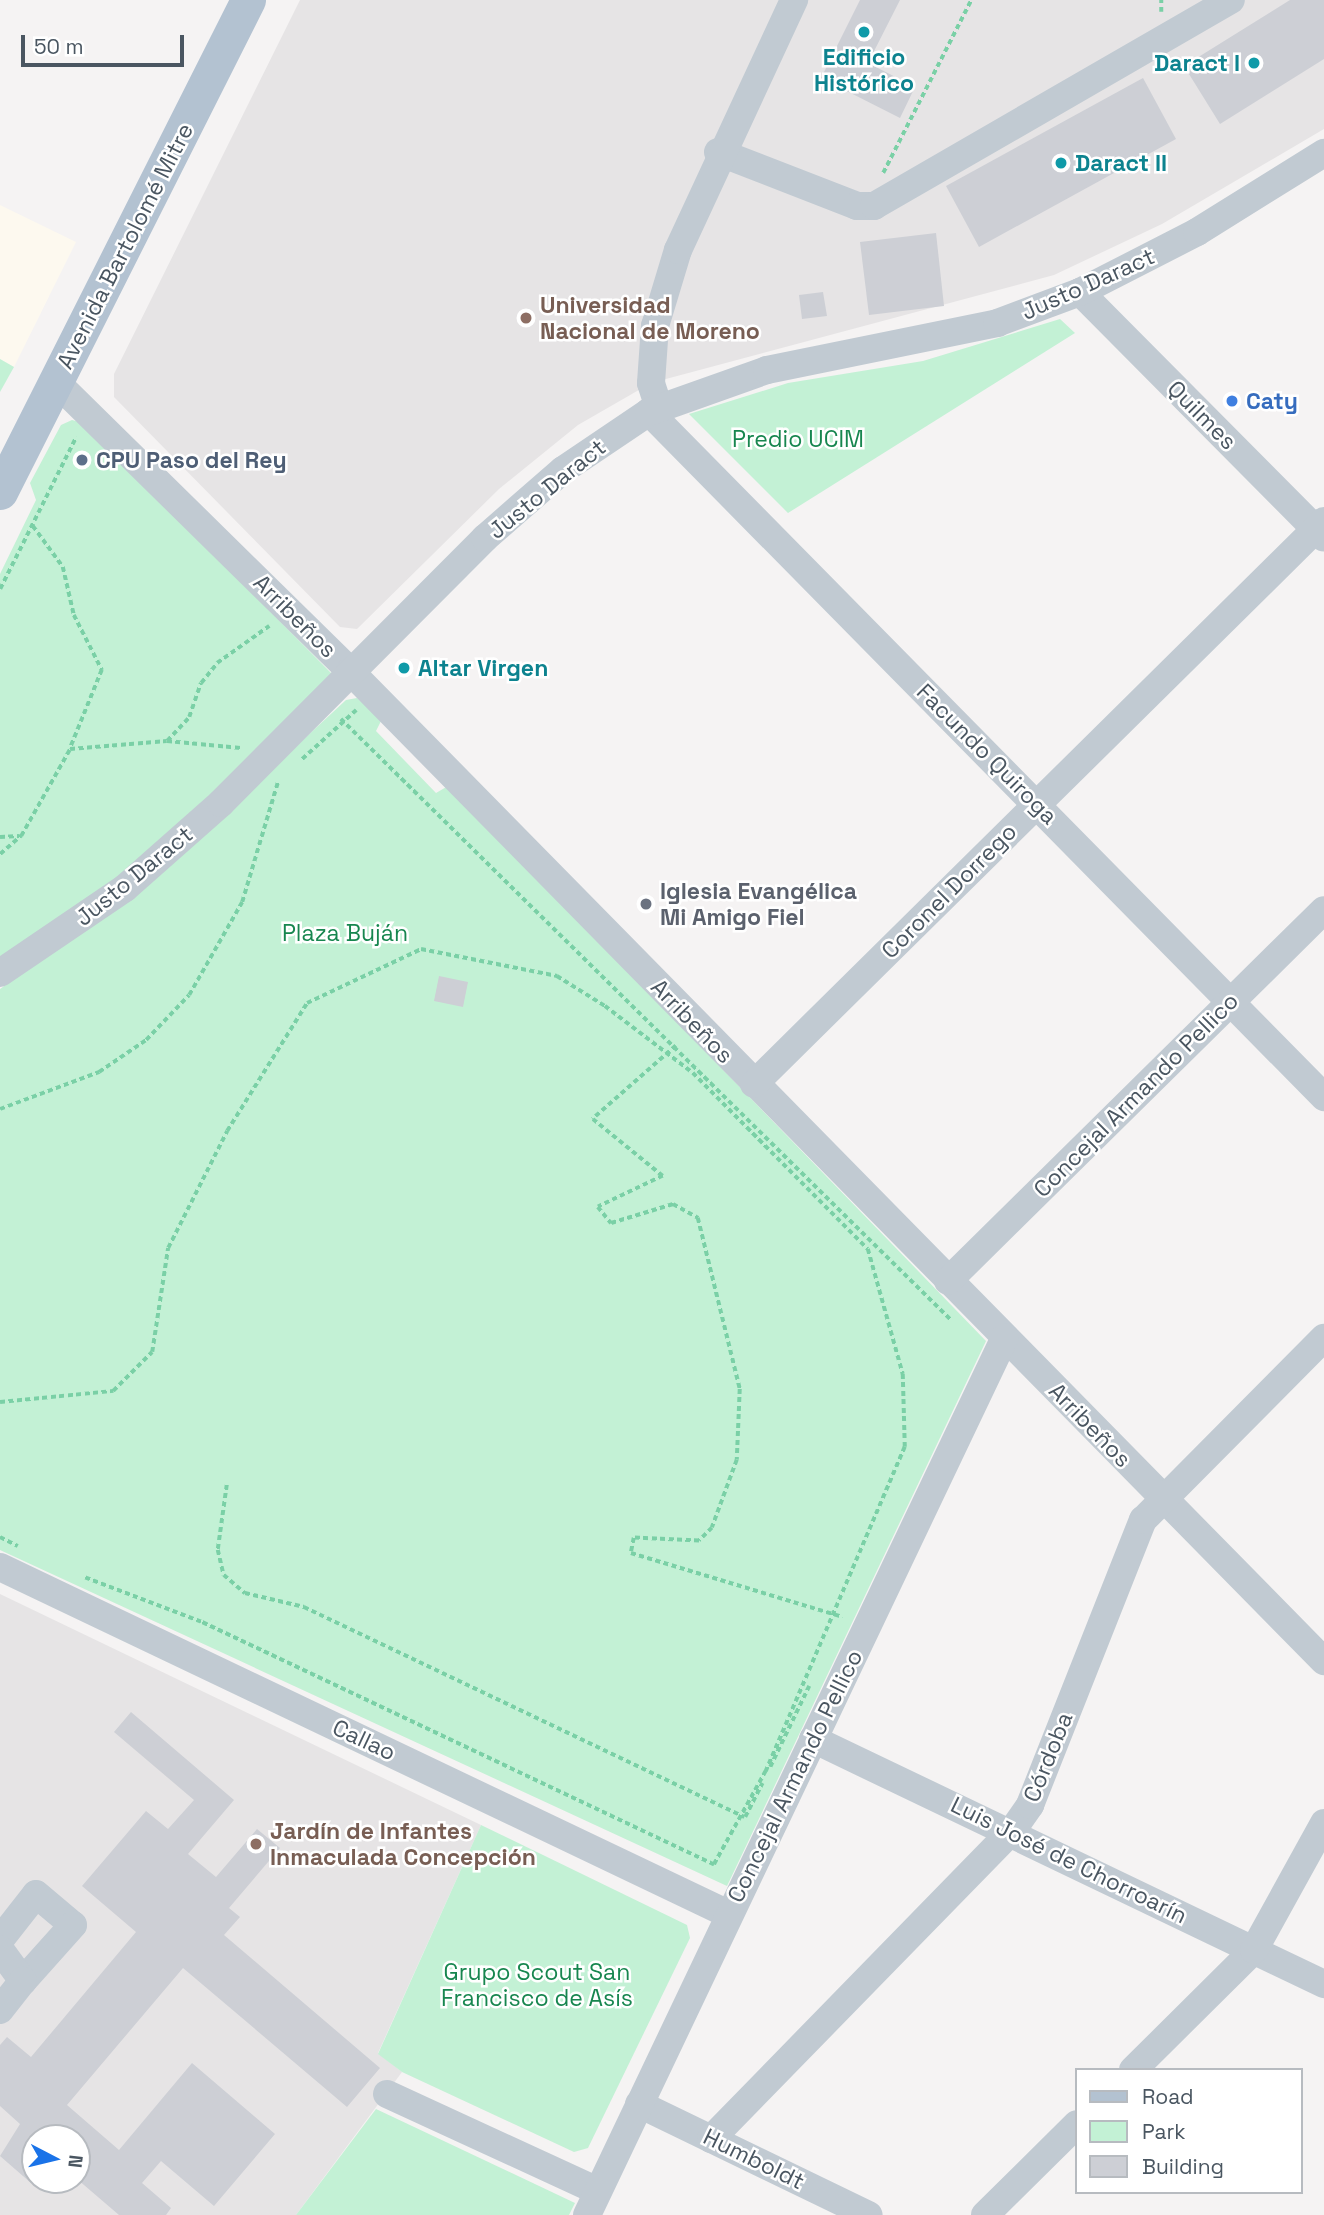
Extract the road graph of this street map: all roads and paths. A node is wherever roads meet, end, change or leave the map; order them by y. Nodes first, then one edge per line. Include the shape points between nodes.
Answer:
1 (248, 0) edge
2 (794, 0) edge
3 (971, 0) edge
4 (1231, 0) edge
5 (718, 152) junction
6 (1324, 153) edge
7 (866, 206) junction
8 (1080, 292) junction
9 (57, 383) junction
10 (654, 410) junction
11 (86, 446) dead end
12 (0, 492) edge
13 (33, 526) junction
14 (1321, 529) edge
15 (0, 589) edge
16 (264, 614) dead end
17 (274, 623) junction
18 (282, 632) dead end
19 (350, 671) junction
20 (321, 703) junction
21 (167, 741) junction
22 (70, 749) junction
23 (262, 749) junction
24 (1037, 804) junction
25 (21, 836) junction
26 (0, 837) edge
27 (0, 854) edge
28 (1324, 910) edge
29 (0, 973) edge
30 (1231, 1002) junction
31 (676, 1046) junction
32 (666, 1053) junction
33 (754, 1084) junction
34 (1324, 1097) edge
35 (0, 1109) edge
36 (948, 1281) junction
37 (962, 1329) dead end
38 (1005, 1337) junction
39 (1324, 1338) edge
40 (0, 1402) edge
41 (227, 1485) dead end
42 (1160, 1497) junction
43 (0, 1537) edge
44 (23, 1548) dead end
45 (0, 1567) edge
46 (70, 1572) dead end
47 (849, 1605) dead end
48 (834, 1614) junction
49 (843, 1617) junction
50 (1324, 1661) edge
51 (814, 1739) junction
52 (741, 1815) junction
53 (1324, 1823) edge
54 (1012, 1831) junction
55 (729, 1914) junction
56 (0, 1940) edge
57 (0, 1949) edge
58 (1254, 1950) junction
59 (23, 1981) junction
60 (1324, 1983) edge
61 (0, 2010) edge
62 (1135, 2068) edge
63 (387, 2094) dead end
64 (639, 2104) junction
65 (1076, 2125) edge
66 (711, 2138) junction
67 (592, 2203) edge
68 (869, 2215) edge
69 (985, 2215) edge

1 - 9 main road, Avenida Bartolomé Mitre
2 - 5 street
3 - 7 path
4 - 7 street via 890,201
5 - 7 street
5 - 10 street via 655,326
6 - 8 street, Justo Daract via 1197,232
8 - 10 street, Justo Daract via 998,323 767,370
8 - 14 street, Quilmes
9 - 12 main road, Avenida Bartolomé Mitre
9 - 19 street, Arribeños
10 - 19 street, Justo Daract via 563,470
10 - 24 street, Facundo Quiroga
11 - 13 path via 76,437
13 - 15 path
13 - 22 path via 63,567 75,615 102,670
14 - 24 street, Coronel Dorrego
16 - 17 path
17 - 18 path
17 - 21 path via 217,663 201,684 189,718
19 - 20 street, Justo Daract
19 - 33 street, Arribeños
20 - 23 street, Justo Daract
20 - 31 path
21 - 22 path
21 - 23 path
22 - 25 path
23 - 29 street, Justo Daract via 125,888
23 - 35 path via 278,782 262,851 219,951 189,995 146,1040 99,1072
24 - 30 street, Facundo Quiroga
24 - 33 street, Coronel Dorrego
25 - 26 path
25 - 27 path
28 - 30 street, Concejal Armando Pellico
30 - 34 street, Facundo Quiroga
30 - 36 street, Concejal Armando Pellico
31 - 32 path
31 - 37 path
32 - 40 path via 557,976 421,949 307,1003 227,1131 168,1248 152,1352 113,1391
32 - 48 path via 868,1249 902,1374 905,1447
32 - 48 path via 593,1119 663,1176 598,1207 611,1223 673,1204 698,1219 740,1389 737,1460 712,1528 699,1541 634,1538 631,1553
33 - 36 street, Arribeños
36 - 38 street, Arribeños
38 - 42 street, Arribeños
38 - 51 street, Concejal Armando Pellico
39 - 42 street, Córdoba
41 - 52 path via 219,1550 225,1575 246,1593 304,1607
42 - 50 street, Arribeños
42 - 54 street, Córdoba via 1143,1520 1030,1805
43 - 44 path
45 - 55 street, Callao
46 - 52 path via 201,1622 714,1865
47 - 49 path
48 - 49 path
48 - 52 path
49 - 52 path
51 - 54 street, Luis José de Chorroarín
51 - 55 street, Concejal Armando Pellico
53 - 58 street
54 - 58 street, Luis José de Chorroarín
54 - 66 street, Córdoba
55 - 64 street, Concejal Armando Pellico
56 - 59 street via 36,1894 73,1925
57 - 59 street
58 - 60 street, Luis José de Chorroarín
58 - 62 street
59 - 61 street
63 - 67 street
64 - 66 street, Humboldt
64 - 67 street, Concejal Armando Pellico
65 - 69 street
66 - 68 street, Humboldt

